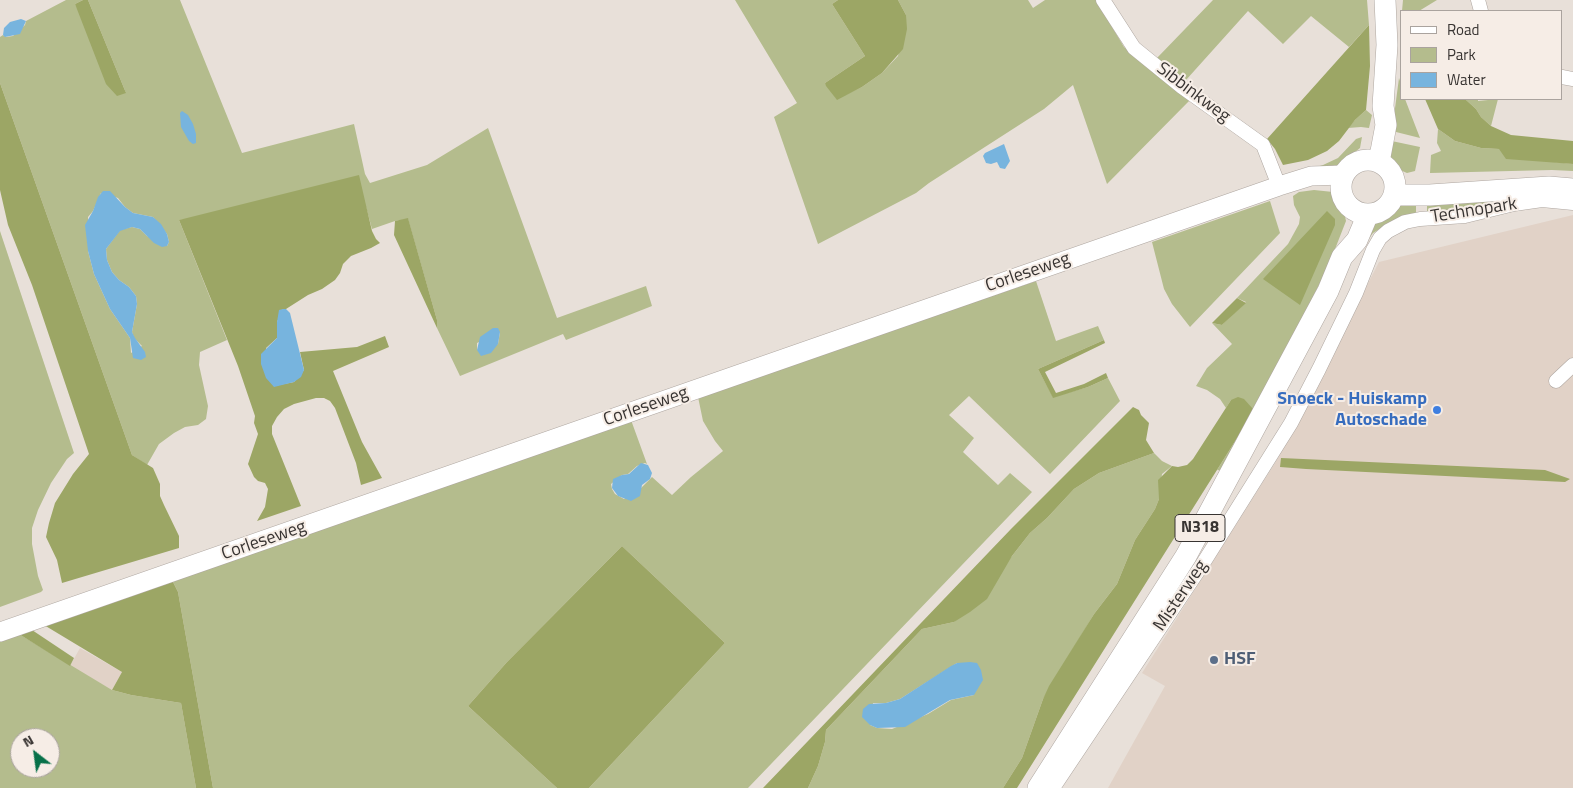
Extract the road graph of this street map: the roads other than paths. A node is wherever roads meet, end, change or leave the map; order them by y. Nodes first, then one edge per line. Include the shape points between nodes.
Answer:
1 (1103, 0) edge
2 (1385, 0) edge
3 (1371, 161) junction
4 (1342, 182) junction
5 (1286, 184) junction
6 (1394, 188) junction
7 (1573, 189) edge
8 (1573, 203) edge
9 (1361, 211) junction
10 (1380, 238) joint
11 (1573, 365) edge
12 (1556, 381) dead end
13 (0, 632) edge
14 (1038, 788) edge
15 (1053, 788) edge

1 - 5 street, Sibbinkweg via 1134,48 1263,145
2 - 3 main road via 1387,45 1382,106 1373,121
3 - 4 main road via 1355,163 1348,168
3 - 6 main road via 1389,170
4 - 5 main road, Corleseweg via 1311,176
4 - 9 main road via 1347,203
5 - 13 main road, Corleseweg
6 - 7 main road via 1430,195 1549,187
6 - 9 main road via 1390,202 1384,208 1376,212
8 - 10 street, Technopark via 1542,200 1465,216 1420,219 1405,222
9 - 14 main road, Misterweg / N318 via 1345,236 1342,257 1328,291 1186,556
10 - 15 street, Misterweg via 1291,424 1202,565
11 - 12 street

